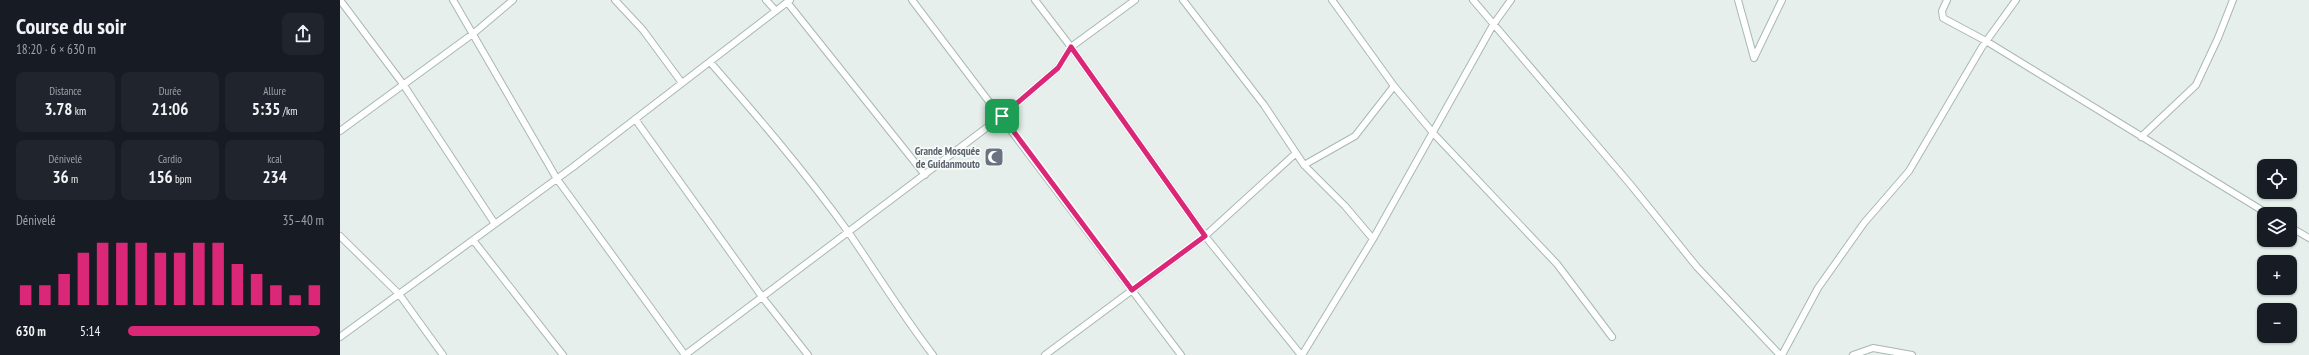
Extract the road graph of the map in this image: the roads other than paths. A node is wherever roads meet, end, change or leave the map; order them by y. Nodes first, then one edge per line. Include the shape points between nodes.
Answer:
1 (340, 0) edge
2 (453, 0) edge
3 (513, 0) edge
4 (615, 0) edge
5 (766, 0) edge
6 (912, 0) edge
7 (1035, 0) edge
8 (1135, 0) edge
9 (1183, 0) edge
10 (1332, 0) edge
11 (1473, 0) edge
12 (1511, 0) edge
13 (1738, 0) edge
14 (1782, 0) edge
15 (1946, 0) edge
16 (2016, 0) edge
17 (2233, 0) edge
18 (789, 1) edge
19 (776, 11) junction
20 (1493, 25) junction
21 (474, 33) junction
22 (1986, 41) junction
23 (1071, 47) junction
24 (710, 62) junction
25 (682, 83) junction
26 (404, 84) junction
27 (1394, 86) junction
28 (1002, 116) junction
29 (635, 119) junction
30 (340, 131) edge
31 (1434, 134) junction
32 (2142, 137) junction
33 (1296, 153) junction
34 (1304, 165) junction
35 (925, 175) junction
36 (557, 179) junction
37 (2257, 207) edge
38 (495, 224) junction
39 (2297, 232) edge
40 (848, 233) junction
41 (340, 236) edge
42 (1205, 236) junction
43 (2309, 238) edge
44 (1373, 239) junction
45 (473, 240) junction
46 (1132, 290) junction
47 (400, 294) junction
48 (763, 298) junction
49 (340, 337) edge
50 (1612, 337) dead end
51 (443, 355) edge
52 (563, 355) edge
53 (685, 355) edge
54 (808, 355) edge
55 (933, 355) edge
56 (1045, 355) edge
57 (1180, 355) edge
58 (1301, 355) edge
59 (1781, 355) edge
60 (1853, 355) edge
61 (1912, 355) edge

1 - 26 street
2 - 21 street
3 - 21 street
4 - 25 street via 643,30
5 - 19 street
6 - 28 street
7 - 23 street
8 - 23 street
9 - 33 street via 1264,105
10 - 27 street
11 - 20 street
12 - 20 street
13 - 14 street via 1754,58
15 - 22 street via 1942,11 1944,18
16 - 22 street
17 - 32 street via 2196,85
18 - 19 street
18 - 35 street
19 - 24 street
20 - 31 street
20 - 59 street via 1630,184 1697,267
21 - 26 street
21 - 36 street
22 - 32 street
22 - 59 street via 1909,171 1864,223 1818,288
23 - 28 street via 1058,68
23 - 42 street
24 - 25 street
24 - 40 street via 780,142
25 - 29 street
26 - 30 street
26 - 38 street
27 - 31 street
27 - 34 street via 1355,136
28 - 35 street
28 - 46 street
29 - 36 street
29 - 48 street
31 - 44 street
31 - 50 street via 1557,264
32 - 37 street
33 - 34 street
33 - 42 street
34 - 44 street via 1345,206
35 - 40 street
36 - 38 street
36 - 53 street
38 - 45 street
39 - 43 street
40 - 48 street
40 - 55 street
41 - 47 street
42 - 46 street
42 - 58 street
44 - 58 street
45 - 47 street
45 - 52 street
46 - 56 street
46 - 57 street
47 - 49 street
47 - 51 street
48 - 53 street
48 - 54 street
60 - 61 street via 1873,348

